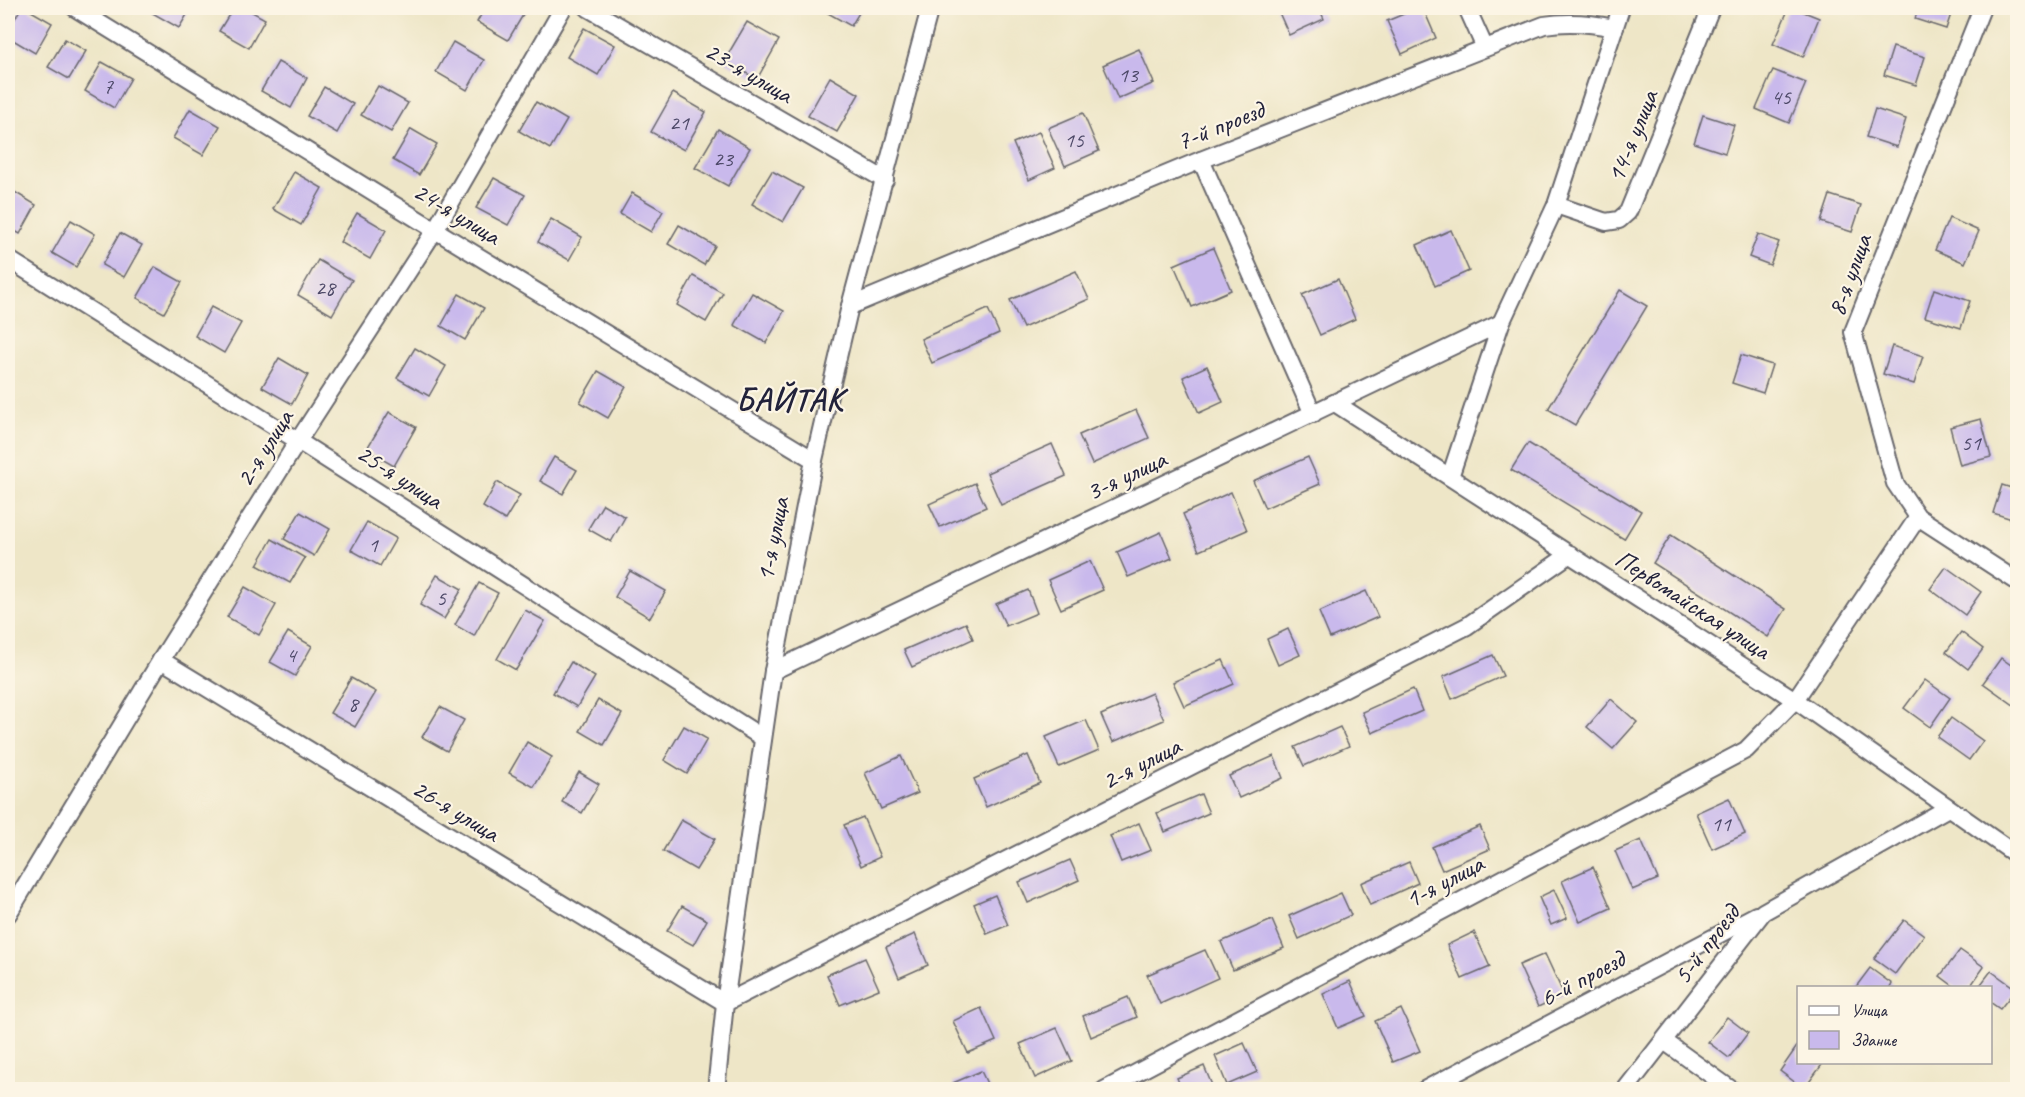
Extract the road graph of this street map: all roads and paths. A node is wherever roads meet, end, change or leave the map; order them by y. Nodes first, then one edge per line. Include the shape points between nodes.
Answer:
1 (75, 8) edge
2 (563, 8) edge
3 (588, 8) edge
4 (930, 8) edge
5 (1467, 8) edge
6 (1622, 8) edge
7 (1712, 8) edge
8 (1982, 8) edge
9 (1615, 28) junction
10 (1485, 48) junction
11 (1201, 160) junction
12 (885, 180) junction
13 (1556, 205) junction
14 (435, 230) junction
15 (8, 259) edge
16 (850, 306) junction
17 (1501, 323) junction
18 (1335, 403) junction
19 (1313, 414) junction
20 (298, 441) junction
21 (814, 460) junction
22 (1450, 477) junction
23 (1917, 518) junction
24 (1570, 555) junction
25 (2018, 582) edge
26 (161, 660) junction
27 (773, 671) junction
28 (1795, 700) junction
29 (763, 738) junction
30 (1948, 808) junction
31 (2015, 850) edge
32 (1762, 912) junction
33 (8, 914) edge
34 (725, 1003) junction
35 (1664, 1041) junction
36 (716, 1089) edge
37 (1104, 1089) edge
38 (1424, 1089) edge
39 (1625, 1089) edge
40 (1732, 1089) edge

1 - 14 street, 24-я улица
2 - 14 street, 2-я улица
3 - 12 street, 23-я улица
4 - 12 street, 1-я улица
5 - 10 street
6 - 9 street
7 - 13 street, 14-я улица via 1628,212 1619,220 1606,222
8 - 23 street, 8-я улица via 1853,332 1895,483
9 - 10 street, 7-й проезд via 1565,22 1544,25
9 - 13 street
10 - 11 street, 7-й проезд
11 - 16 street, 7-й проезд
11 - 19 street
12 - 16 street, 1-я улица
13 - 17 street
14 - 20 street, 2-я улица
14 - 21 street, 24-я улица
15 - 20 street, 25-я улица
16 - 21 street, 1-я улица
17 - 18 street, 3-я улица
17 - 22 street
18 - 19 street, 3-я улица
18 - 22 street, Первомайская улица
19 - 27 street, 3-я улица
20 - 26 street, 2-я улица
20 - 29 street, 25-я улица
21 - 27 street, 1-я улица
22 - 24 street, Первомайская улица
23 - 25 street, 8-я улица
23 - 28 street, 1-я улица
24 - 28 street, Первомайская улица
24 - 34 street, 2-я улица via 1467,626
26 - 33 street, 2-я улица
26 - 34 street, 26-я улица
27 - 29 street, 1-я улица
28 - 30 street, Первомайская улица
28 - 37 street, 1-я улица via 1746,750
29 - 34 street, 1-я улица
30 - 31 street, Первомайская улица
30 - 32 street, 5-й проезд
32 - 35 street, 5-й проезд
32 - 38 street, 6-й проезд
34 - 36 street, 1-я улица
35 - 39 street, 5-й проезд
35 - 40 street

